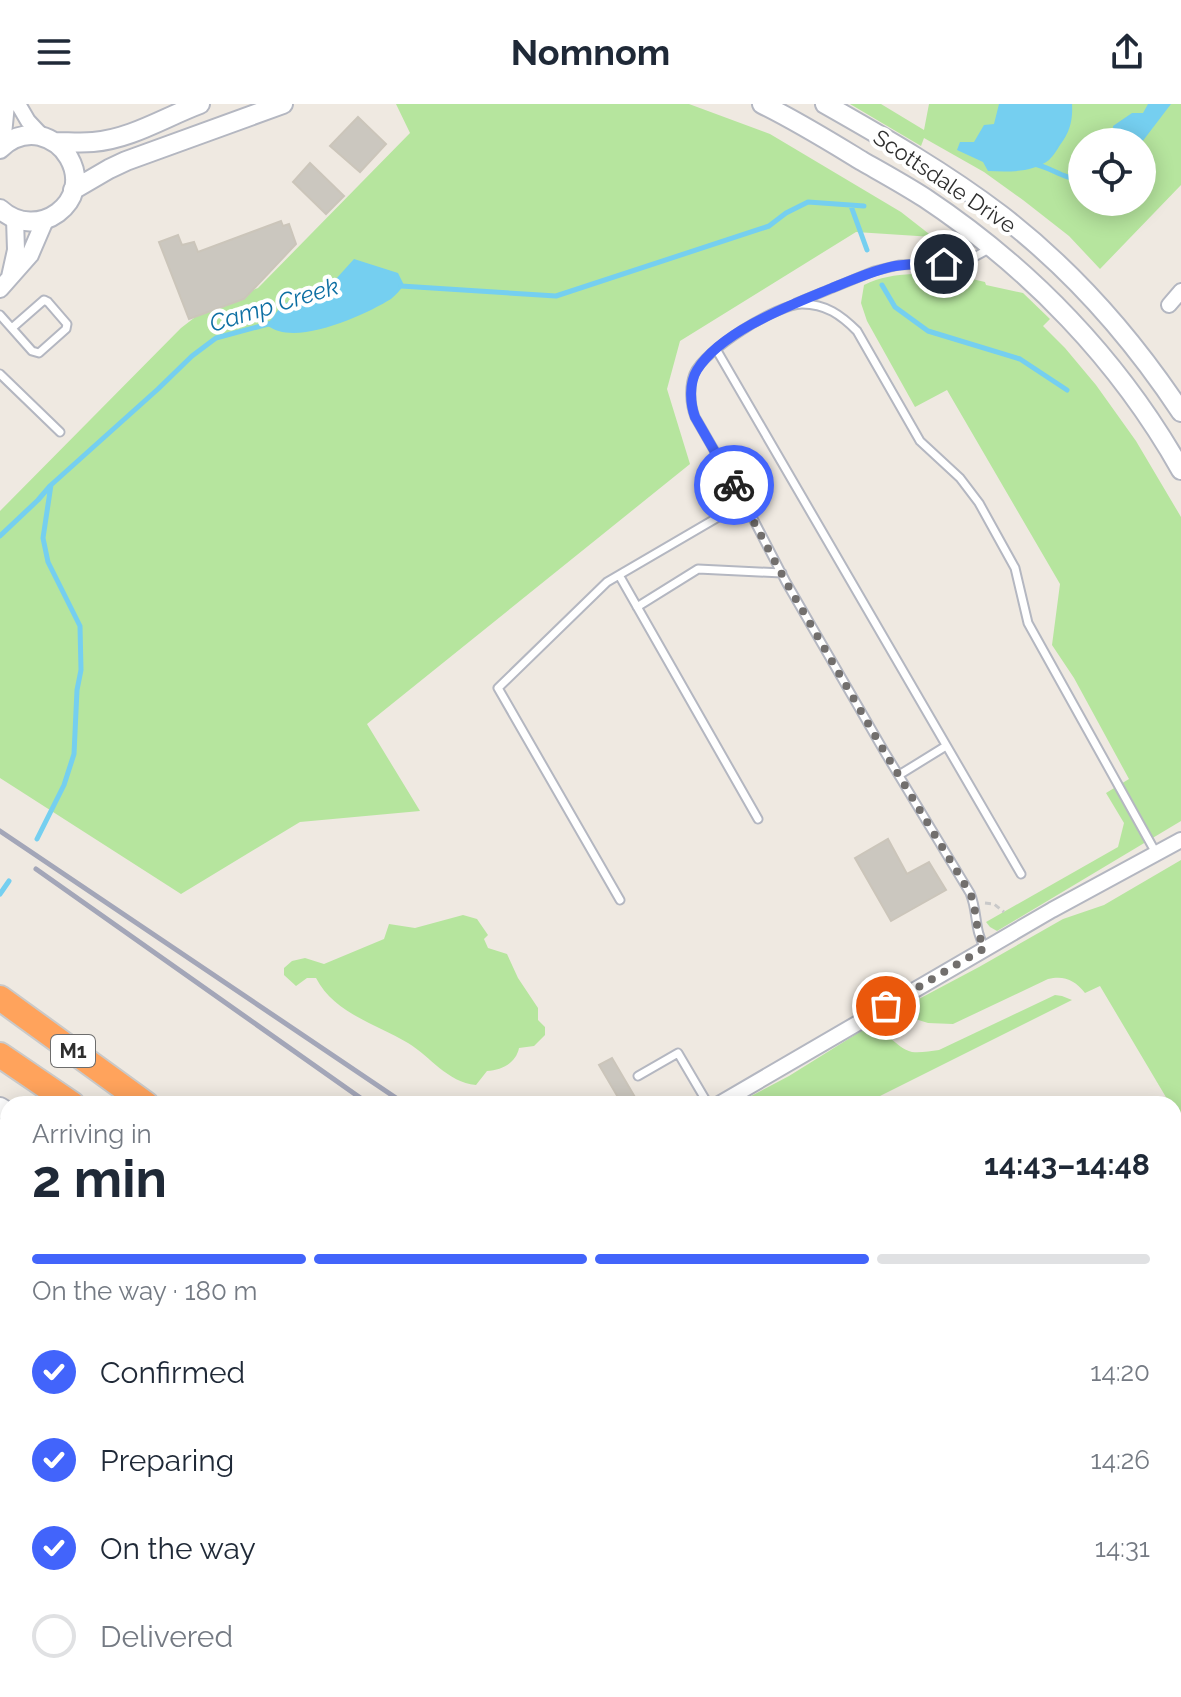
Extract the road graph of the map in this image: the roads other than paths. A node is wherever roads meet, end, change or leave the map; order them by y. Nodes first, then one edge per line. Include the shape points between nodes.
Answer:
1 (7, 104) edge
2 (18, 104) edge
3 (200, 104) edge
4 (283, 104) edge
5 (762, 104) edge
6 (825, 104) edge
7 (49, 140) junction
8 (2, 147) edge
9 (73, 190) junction
10 (4, 213) edge
11 (45, 220) junction
12 (991, 248) junction
13 (5, 284) edge
14 (1181, 291) edge
15 (792, 305) junction
16 (1169, 305) dead end
17 (0, 315) edge
18 (12, 328) junction
19 (716, 349) junction
20 (0, 374) edge
21 (1181, 412) edge
22 (60, 432) dead end
23 (1181, 470) edge
24 (744, 502) junction
25 (782, 573) junction
26 (619, 575) junction
27 (637, 607) junction
28 (946, 746) junction
29 (899, 775) junction
30 (758, 819) dead end
31 (1181, 840) edge
32 (1156, 853) junction
33 (1021, 874) dead end
34 (620, 900) dead end
35 (985, 948) junction
36 (0, 998) edge
37 (0, 1055) edge
38 (638, 1076) dead end
39 (60, 1096) edge
40 (135, 1096) edge
41 (703, 1096) edge
42 (733, 1096) edge

1 - 8 street
2 - 7 street
3 - 7 main road via 110,139
4 - 9 main road via 126,161
5 - 12 main road, Scottsdale Drive via 924,198
6 - 21 main road, Scottsdale Drive via 935,170 1031,240 1118,328
7 - 8 main road via 29,135
7 - 9 main road via 72,163
9 - 11 main road via 68,203
10 - 11 main road via 30,222
10 - 13 street via 16,250
11 - 13 street via 30,255
12 - 15 lane via 965,262 874,271
12 - 23 main road, Scottsdale Drive via 1092,342
14 - 16 street
15 - 19 lane
15 - 32 lane via 832,310 857,331 920,441 969,488 1015,568 1028,623
17 - 18 lane
18 - 18 lane via 39,353 67,324 44,300
19 - 24 lane via 695,373 691,406
19 - 28 lane
20 - 22 lane
24 - 25 lane
24 - 26 lane
25 - 27 lane via 698,569
25 - 29 lane
26 - 27 lane
26 - 34 lane via 498,688
27 - 30 lane
28 - 29 lane
28 - 33 lane
29 - 35 lane via 970,893
31 - 32 street
32 - 35 street
35 - 42 street
36 - 40 highway, M1
37 - 39 highway, M1
38 - 41 lane via 678,1053

